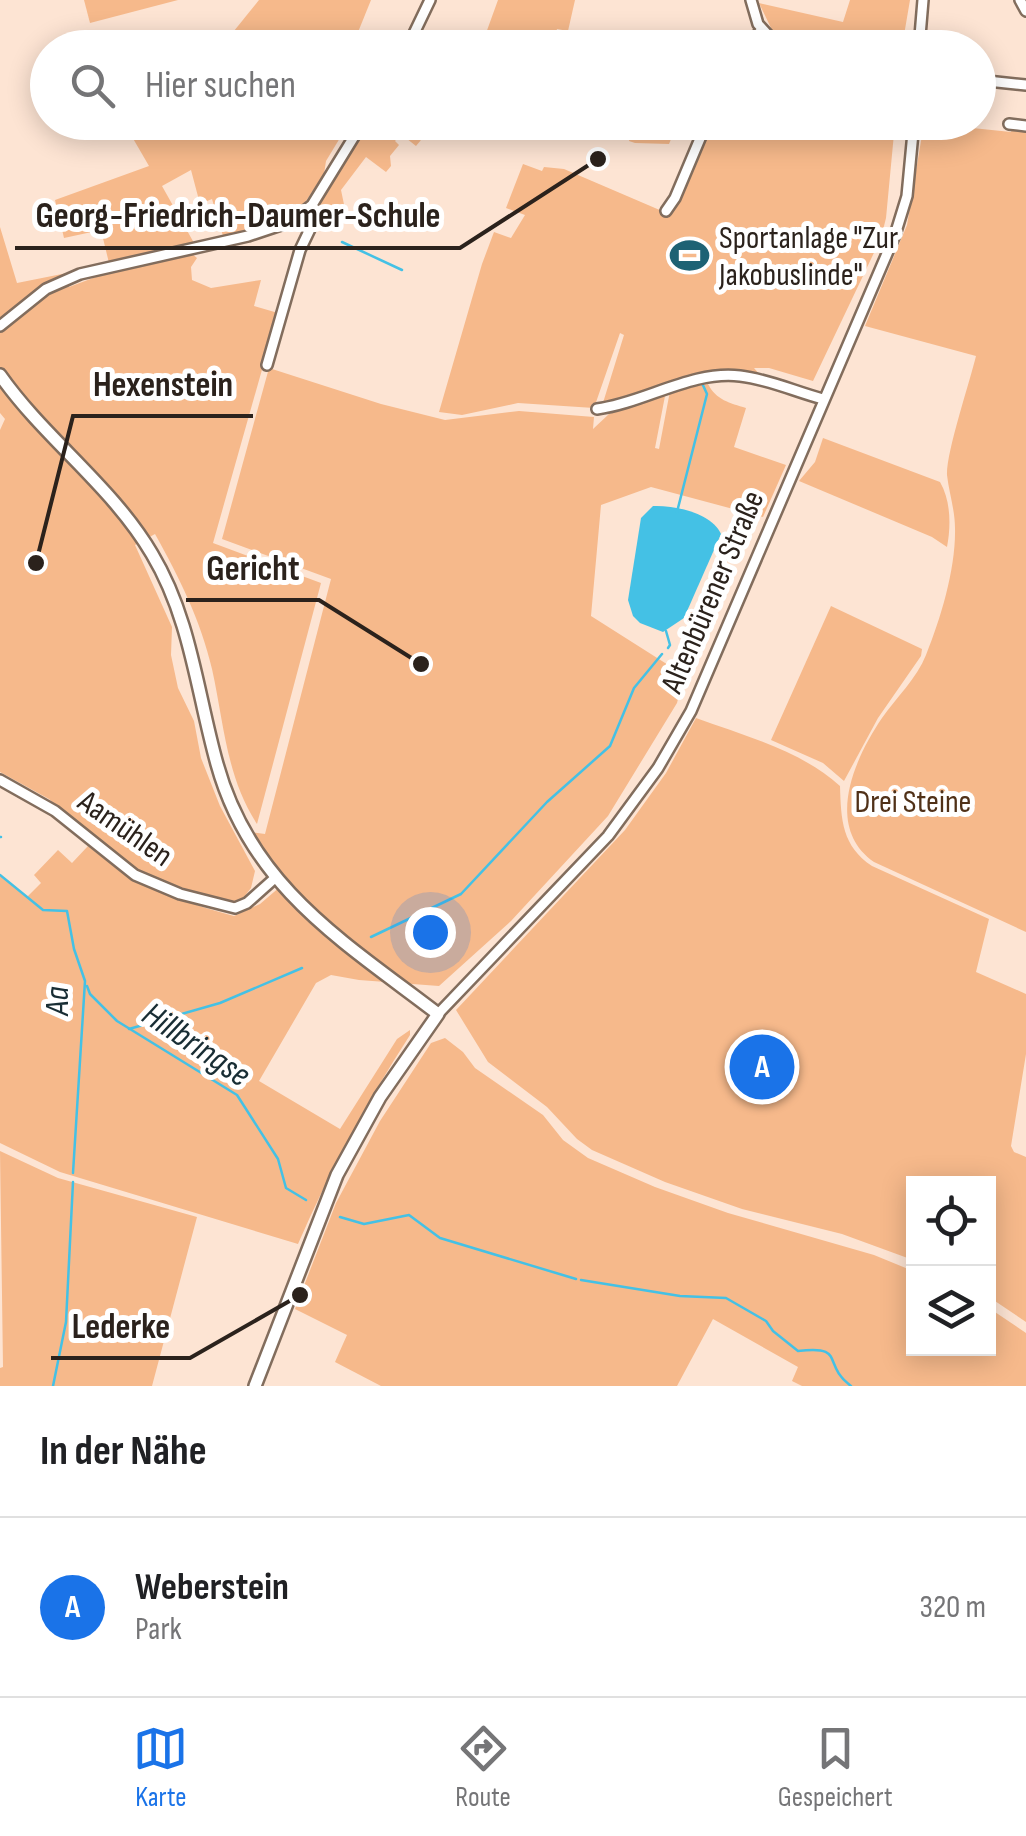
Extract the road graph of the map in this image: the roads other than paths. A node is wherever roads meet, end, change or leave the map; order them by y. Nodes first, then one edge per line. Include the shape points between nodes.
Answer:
1 (430, 0) edge
2 (751, 0) edge
3 (922, 0) edge
4 (1020, 0) edge
5 (1026, 11) edge
6 (416, 30) edge
7 (762, 30) edge
8 (920, 30) edge
9 (996, 82) edge
10 (1026, 85) edge
11 (1009, 124) dead end
12 (1026, 126) edge
13 (352, 140) edge
14 (699, 140) edge
15 (912, 140) edge
16 (666, 211) dead end
17 (300, 216) junction
18 (0, 326) edge
19 (267, 365) dead end
20 (0, 375) edge
21 (823, 399) junction
22 (596, 409) dead end
23 (0, 780) edge
24 (275, 878) junction
25 (438, 1014) junction
26 (255, 1386) edge

1 - 6 street
2 - 7 street
3 - 8 street
4 - 5 street
9 - 10 street
11 - 12 street
13 - 17 street
14 - 16 street
15 - 21 street, Altenbürener Straße via 900,221
17 - 18 street via 248,236 80,274 46,289
17 - 19 street via 311,228
20 - 24 main road via 110,496 152,554 182,618 231,805
21 - 22 street via 736,376
21 - 25 street, Altenbürener Straße via 691,711 658,768 608,836
23 - 24 street, Aamühlen via 55,811 135,875 180,894 235,908
24 - 25 main road via 312,918
25 - 26 main road via 344,1162

